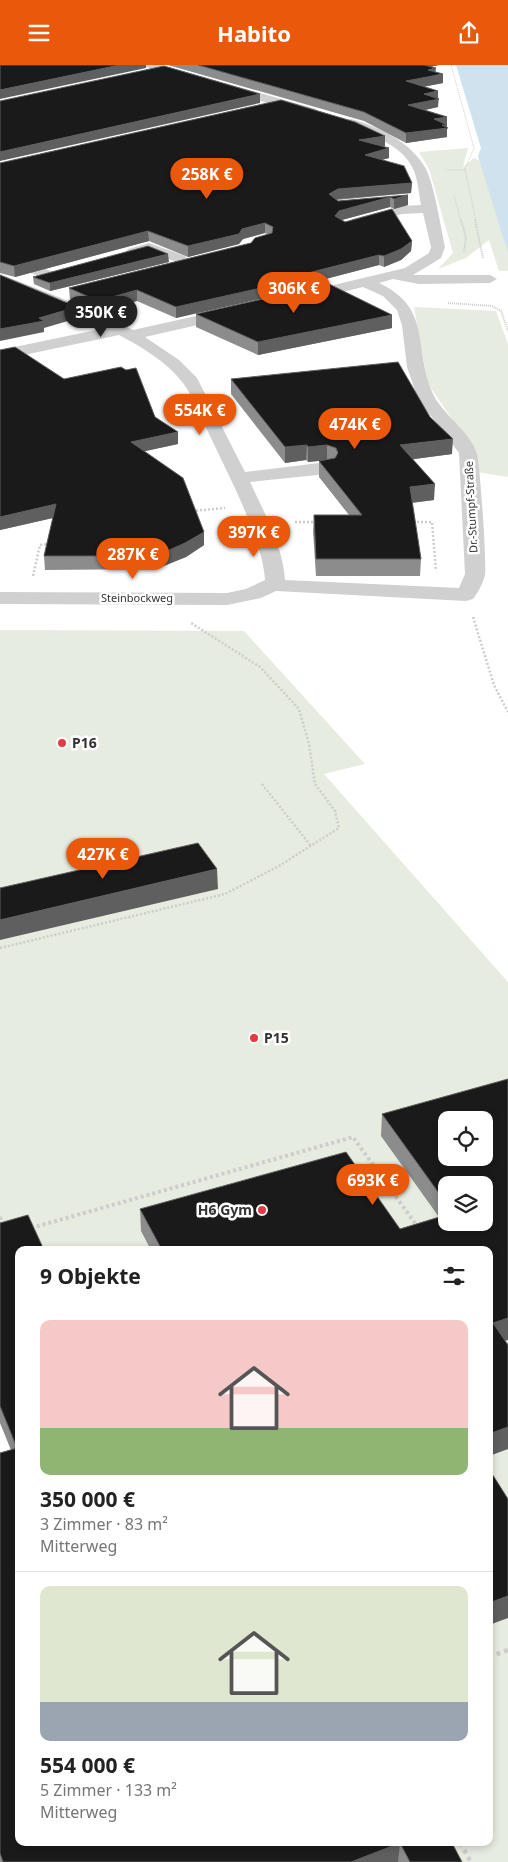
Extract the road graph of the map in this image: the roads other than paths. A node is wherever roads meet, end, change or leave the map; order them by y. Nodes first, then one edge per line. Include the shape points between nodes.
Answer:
1 (148, 69) edge
2 (282, 103) junction
3 (255, 109) edge
4 (422, 195) junction
5 (385, 207) junction
6 (344, 226) edge
7 (391, 228) edge
8 (48, 255) edge
9 (121, 255) edge
10 (66, 270) edge
11 (165, 270) edge
12 (48, 275) junction
13 (395, 276) junction
14 (490, 279) dead end
15 (6, 281) edge
16 (367, 283) junction
17 (71, 293) edge
18 (47, 298) junction
19 (290, 300) edge
20 (251, 308) edge
21 (122, 330) junction
22 (0, 350) edge
23 (0, 355) edge
24 (327, 468) edge
25 (238, 478) junction
26 (271, 585) junction
27 (0, 597) edge

1 - 2 street via 165,69
2 - 3 street
2 - 4 street via 379,134 398,145 420,170
4 - 5 street via 402,210
4 - 13 street via 438,247 436,255 421,267
5 - 6 street
5 - 7 street
8 - 12 street via 20,263
9 - 11 street via 149,247 186,261
10 - 12 street
12 - 15 street
13 - 14 street via 419,280
13 - 16 street
15 - 18 street
16 - 19 street
16 - 26 street, Dr.-Stumpf-Straße via 388,293 404,308 410,325 415,367 427,399 468,453 475,574 466,595
17 - 18 street
18 - 21 street
20 - 21 street
21 - 22 street
21 - 23 street
21 - 25 street via 165,357 190,380
24 - 25 street
25 - 26 street via 277,573
26 - 27 street, Steinbockweg via 245,596 227,599

